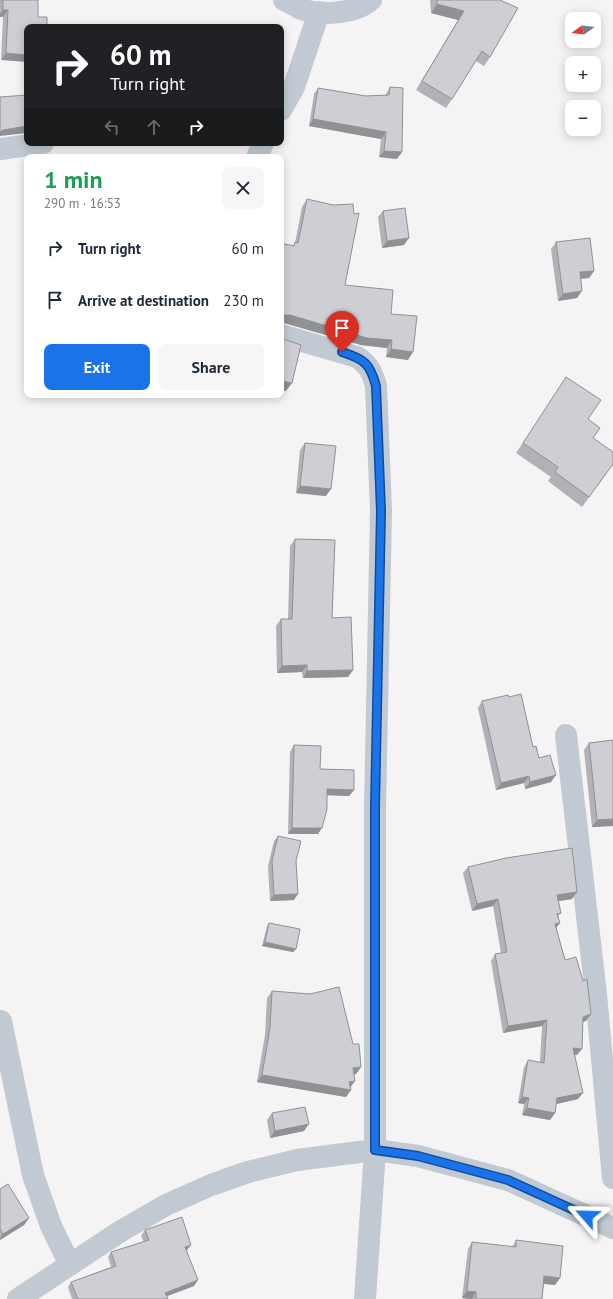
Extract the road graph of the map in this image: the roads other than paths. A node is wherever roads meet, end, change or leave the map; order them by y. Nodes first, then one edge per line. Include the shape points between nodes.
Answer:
1 (284, 0) edge
2 (371, 0) edge
3 (319, 12) junction
4 (284, 105) edge
5 (24, 146) edge
6 (0, 149) edge
7 (284, 336) edge
8 (566, 735) dead end
9 (1, 1021) edge
10 (375, 1150) junction
11 (613, 1178) edge
12 (613, 1228) edge
13 (70, 1266) junction
14 (18, 1299) edge
15 (365, 1299) edge

1 - 3 street via 302,9
2 - 3 street via 354,9
3 - 4 street via 294,87
5 - 6 street
7 - 10 street via 357,357 372,371 376,386 381,511 375,807
8 - 11 street via 595,986
9 - 13 street via 33,1174 51,1226
10 - 12 street via 418,1156 508,1180
10 - 13 street via 297,1160 248,1172 211,1185 166,1205
10 - 15 street
13 - 14 street

